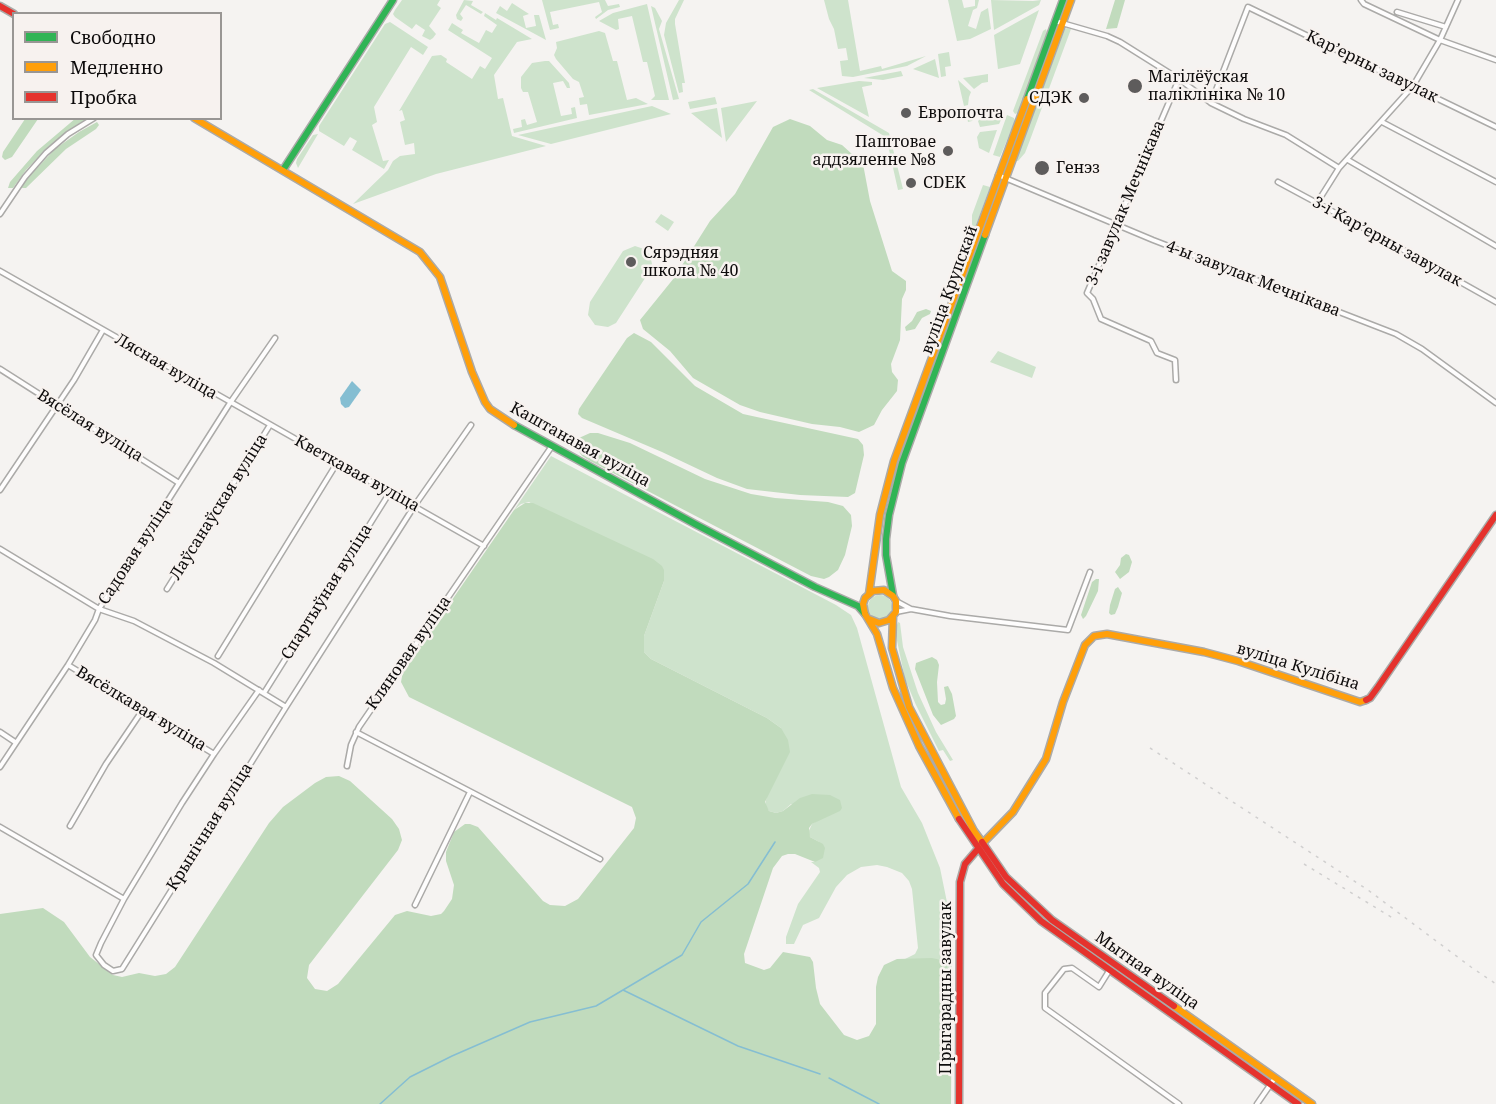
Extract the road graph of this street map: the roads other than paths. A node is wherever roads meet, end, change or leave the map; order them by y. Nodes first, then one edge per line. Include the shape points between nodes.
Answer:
1 (393, 0) edge
2 (1063, 0) edge
3 (1071, 0) edge
4 (1360, 0) edge
5 (1458, 0) edge
6 (1396, 12) dead end
7 (1055, 21) junction
8 (1063, 24) junction
9 (1446, 27) junction
10 (1440, 40) junction
11 (1496, 60) edge
12 (1179, 79) junction
13 (1413, 86) junction
14 (1211, 103) junction
15 (91, 120) edge
16 (197, 120) edge
17 (1382, 122) junction
18 (1496, 127) edge
19 (1348, 160) junction
20 (1339, 168) junction
21 (283, 170) junction
22 (1002, 176) junction
23 (1278, 182) dead end
24 (1496, 182) edge
25 (1317, 203) junction
26 (0, 214) edge
27 (1116, 225) junction
28 (1496, 246) edge
29 (0, 271) edge
30 (1496, 302) edge
31 (103, 330) junction
32 (275, 338) dead end
33 (0, 369) edge
34 (1176, 380) dead end
35 (230, 403) junction
36 (1496, 403) edge
37 (56, 405) junction
38 (270, 425) junction
39 (471, 425) dead end
40 (552, 447) junction
41 (337, 463) junction
42 (180, 483) junction
43 (0, 490) edge
44 (390, 492) junction
45 (415, 505) junction
46 (1496, 515) edge
47 (484, 546) junction
48 (0, 549) edge
49 (1090, 572) dead end
50 (167, 589) dead end
51 (867, 596) junction
52 (895, 598) junction
53 (858, 606) junction
54 (99, 609) junction
55 (911, 609) junction
56 (895, 614) junction
57 (867, 617) junction
58 (218, 656) dead end
59 (68, 665) junction
60 (261, 692) junction
61 (286, 706) junction
62 (142, 711) junction
63 (0, 732) edge
64 (356, 732) junction
65 (15, 742) junction
66 (214, 753) junction
67 (0, 766) edge
68 (347, 766) dead end
69 (470, 792) junction
70 (70, 826) dead end
71 (0, 827) edge
72 (980, 847) junction
73 (600, 859) dead end
74 (124, 899) junction
75 (416, 904) dead end
76 (1110, 971) junction
77 (1272, 1081) junction
78 (959, 1104) edge
79 (1179, 1104) edge
80 (1257, 1104) edge
81 (1299, 1104) edge
82 (1312, 1104) edge

1 - 21 main road
2 - 7 main road, вуліца Крупскай
3 - 8 main road, вуліца Крупскай
4 - 10 street
5 - 9 street
6 - 9 street
7 - 8 street
7 - 22 main road, вуліца Крупскай
8 - 12 street via 1120,42
8 - 22 main road, вуліца Крупскай
9 - 10 street
10 - 11 street
10 - 13 street
12 - 14 street
12 - 27 street, 3-і завулак Мечнікава
13 - 14 street, Карʼерны завулак via 1248,7
13 - 17 street
13 - 18 street, Карʼерны завулак
14 - 20 street via 1286,135
15 - 26 street via 46,153
16 - 21 main road, Каштанавая вуліца
17 - 19 street
17 - 24 street
19 - 20 street
19 - 28 street
20 - 25 street
21 - 40 main road, Каштанавая вуліца via 420,252 440,277 485,402 512,424
22 - 27 street, 4-ы завулак Мечнікава
22 - 51 main road, вуліца Крупскай via 894,461 880,514
22 - 52 main road, вуліца Крупскай via 902,463 886,539
23 - 25 street, 3-і Карʼерны завулак
25 - 30 street, 3-і Карʼерны завулак
27 - 34 street, 3-і завулак Мечнікава via 1087,293 1101,319 1151,341 1157,353 1175,360
27 - 36 street, 4-ы завулак Мечнікава via 1396,334
29 - 31 street, Лясная вуліца
31 - 35 street, Лясная вуліца
31 - 37 street, Лясная вуліца
32 - 35 street, Садовая вуліца
33 - 37 street, Вясёлая вуліца
35 - 38 street, Кветкавая вуліца
35 - 42 street, Садовая вуліца
37 - 42 street, Вясёлая вуліца
37 - 43 street, Лясная вуліца
38 - 41 street, Кветкавая вуліца
38 - 50 street, Лаўсанаўская вуліца
39 - 45 street, Крынічная вуліца
40 - 47 street, Кляновая вуліца
40 - 53 main road, Каштанавая вуліца
41 - 44 street, Кветкавая вуліца
41 - 58 street
42 - 54 street, Садовая вуліца
44 - 45 street, Кветкавая вуліца
44 - 60 street, Спартыўная вуліца
45 - 47 street, Кветкавая вуліца
45 - 61 street, Крынічная вуліца
46 - 72 main road, вуліца Кулібіна via 1378,687 1370,698 1360,702 1238,661 1107,634 1094,636 1085,645 1046,759 1013,812
47 - 64 street, Кляновая вуліца
48 - 54 street
49 - 55 street via 1068,630
51 - 52 main road via 884,590
51 - 53 main road
51 - 57 main road via 863,609
52 - 55 street
52 - 56 main road
53 - 57 main road
54 - 59 street, Садовая вуліца
54 - 60 street via 134,621
55 - 56 street
56 - 57 main road via 879,623
56 - 72 main road via 892,648 903,690
57 - 72 main road via 877,634 906,718
59 - 62 street, Вясёлкавая вуліца
59 - 65 street, Садовая вуліца
60 - 61 street
60 - 66 street, Спартыўная вуліца
61 - 74 street, Крынічная вуліца via 122,969 113,971 98,959 97,951
62 - 66 street, Вясёлкавая вуліца
62 - 70 street
63 - 65 street
64 - 68 street, Кляновая вуліца
64 - 69 street
65 - 67 street, Садовая вуліца
66 - 74 street, Спартыўная вуліца
69 - 73 street
69 - 75 street
71 - 74 street
72 - 76 main road, Мытная вуліца via 1003,884 1041,921
72 - 77 main road, Мытная вуліца via 1052,920 1232,1046
72 - 78 main road, Прыгарадны завулак via 961,873
76 - 77 main road, Мытная вуліца
76 - 79 street via 1099,987 1072,968 1064,969 1045,993 1045,1008
77 - 80 street
77 - 81 main road, Мытная вуліца
77 - 82 main road, Мытная вуліца

